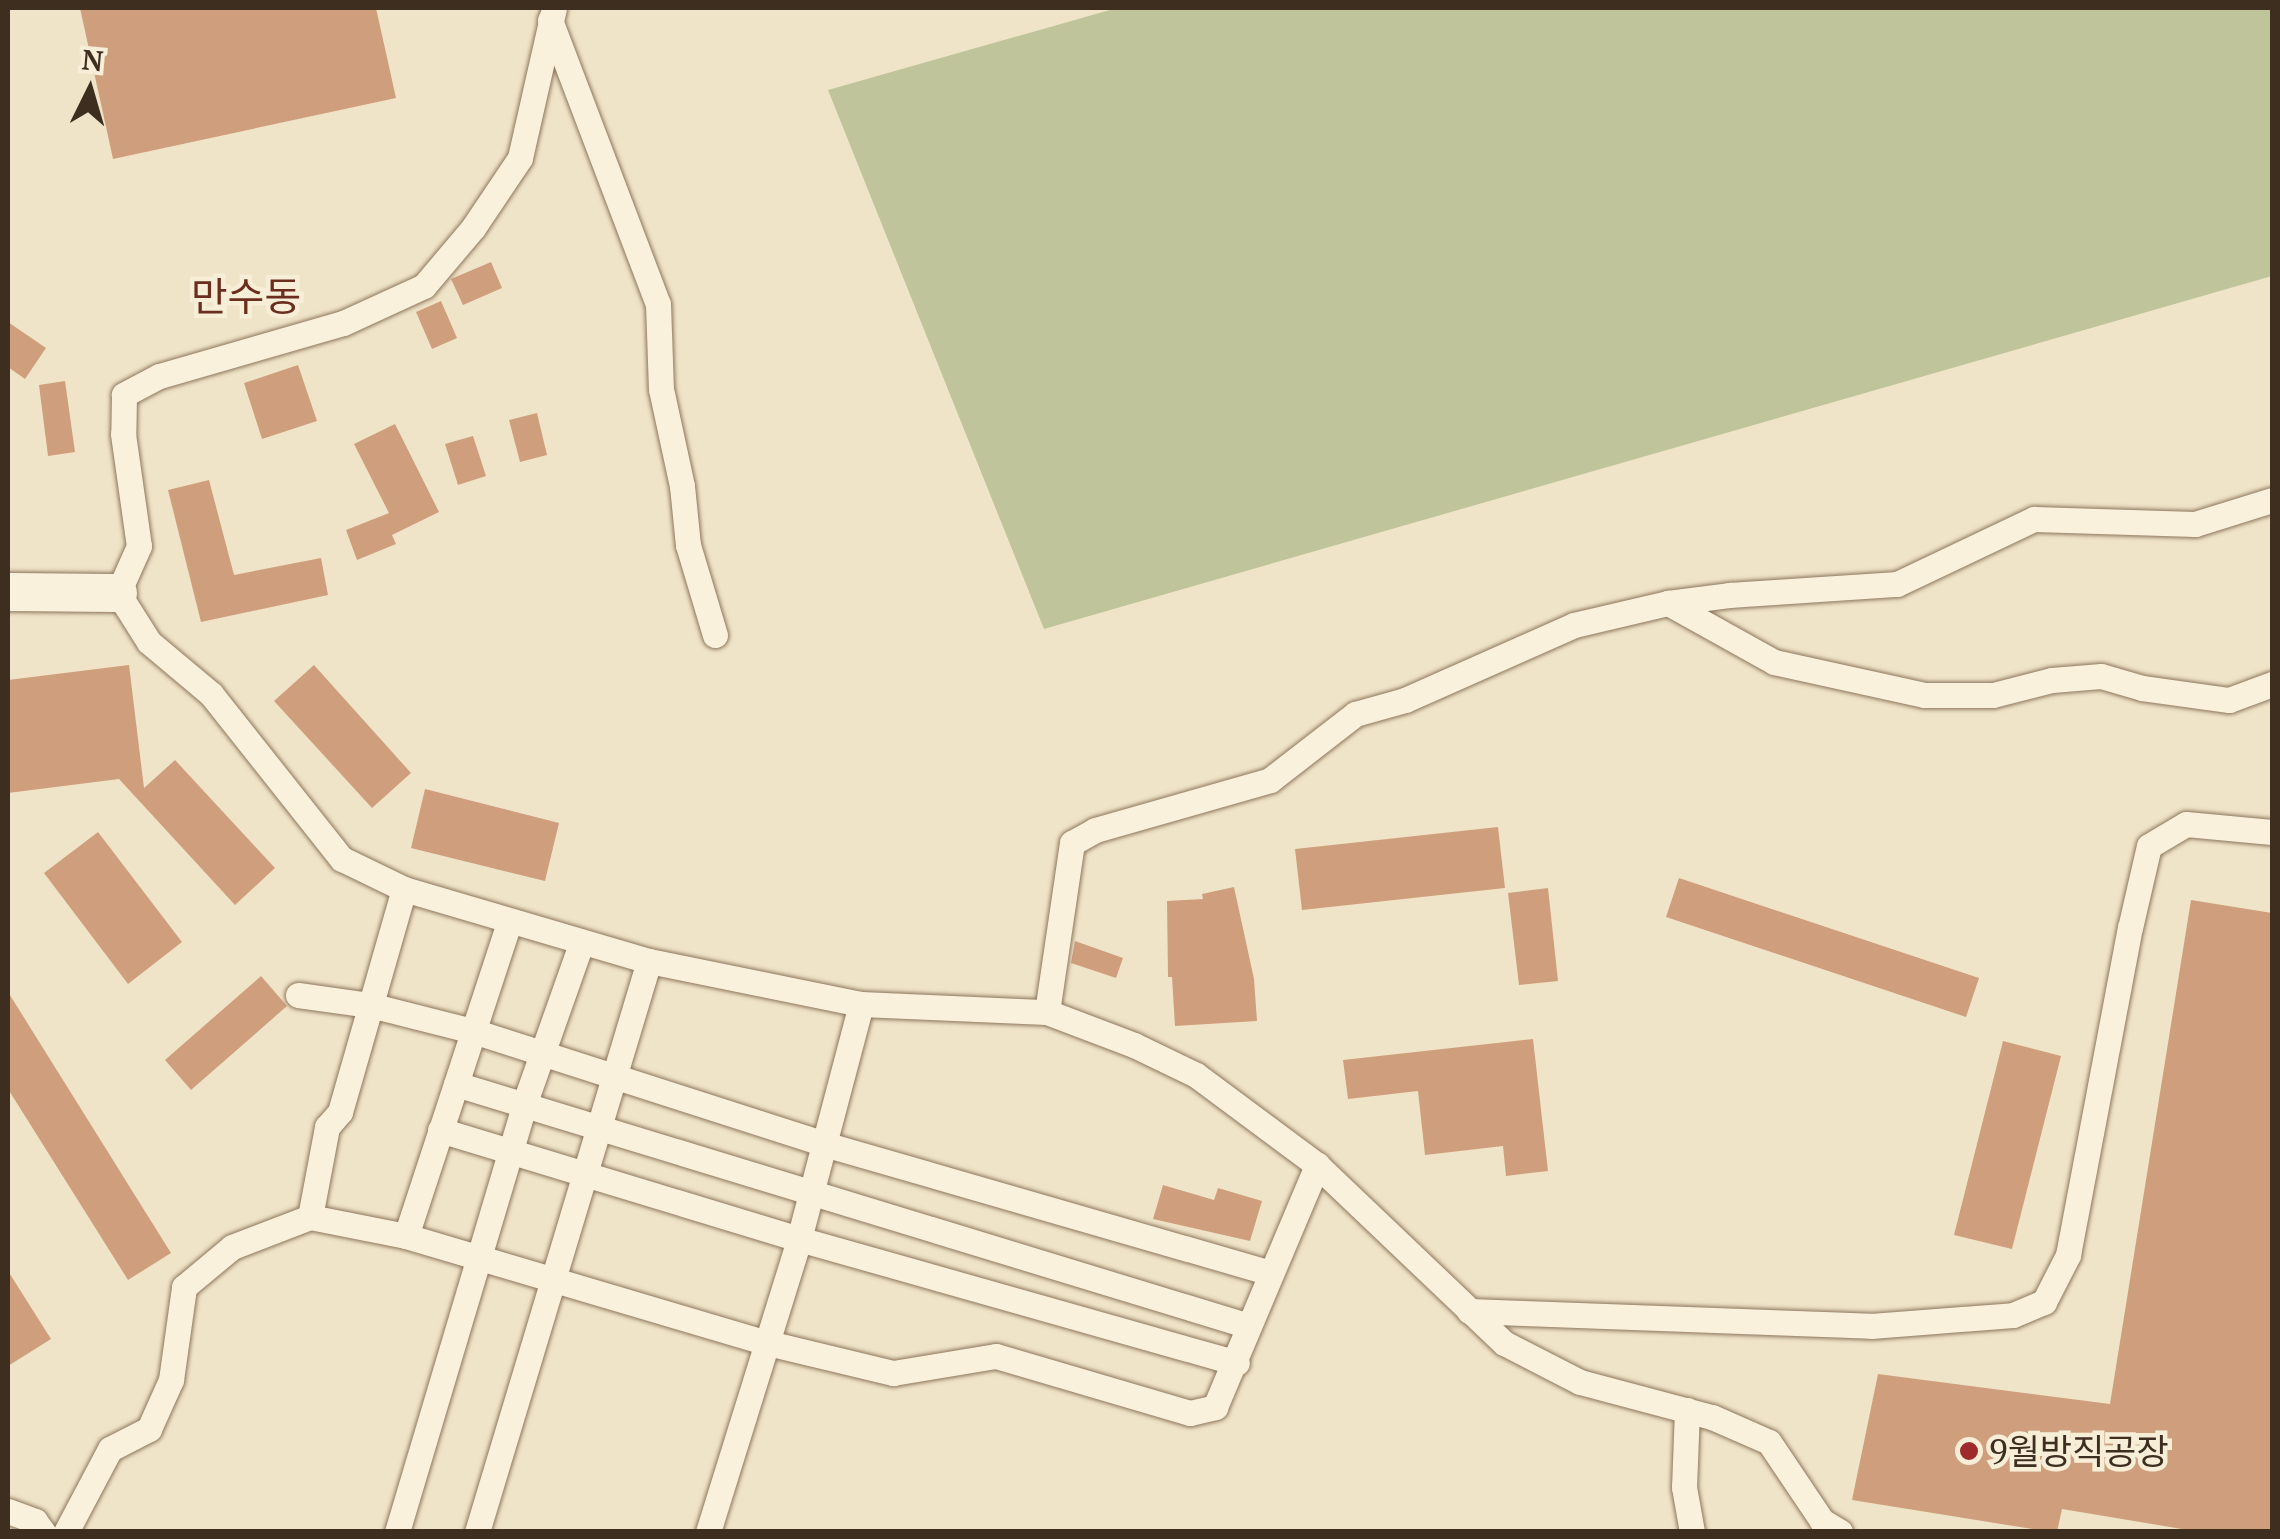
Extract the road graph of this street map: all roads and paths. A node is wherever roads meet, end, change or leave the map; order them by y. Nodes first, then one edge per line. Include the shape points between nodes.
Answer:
1 (552, 14) edge
2 (2272, 500) edge
3 (8, 592) edge
4 (118, 593) junction
5 (1668, 603) junction
6 (715, 635) dead end
7 (2272, 684) edge
8 (2272, 832) edge
9 (404, 889) junction
10 (509, 922) junction
11 (581, 944) junction
12 (649, 962) junction
13 (298, 994) dead end
14 (861, 1004) junction
15 (370, 1005) junction
16 (1047, 1012) junction
17 (473, 1031) junction
18 (542, 1052) junction
19 (618, 1076) junction
20 (456, 1084) junction
21 (525, 1102) junction
22 (601, 1129) junction
23 (440, 1130) junction
24 (824, 1144) junction
25 (512, 1154) junction
26 (1317, 1165) junction
27 (586, 1175) junction
28 (812, 1194) junction
29 (310, 1218) junction
30 (406, 1236) junction
31 (799, 1239) junction
32 (481, 1260) junction
33 (1270, 1274) junction
34 (551, 1281) junction
35 (1469, 1311) junction
36 (1249, 1326) junction
37 (768, 1343) junction
38 (1237, 1363) junction
39 (1687, 1410) junction
40 (8, 1511) edge
41 (44, 1532) edge
42 (66, 1532) edge
43 (397, 1532) edge
44 (477, 1532) edge
45 (708, 1532) edge
46 (1692, 1532) edge
47 (1840, 1532) edge

1 - 4 street via 520,158 474,228 424,286 343,323 160,376 124,396 139,546
1 - 6 street via 658,304 660,388 688,545
2 - 5 street via 2195,524 2034,519 1897,584
3 - 4 street
4 - 9 street via 148,642 210,694 342,860
5 - 7 street via 1774,662 1924,695 1993,695 2101,676 2228,700
5 - 16 street via 1574,625 1405,700 1354,714 1270,780 1095,830 1072,843
8 - 35 street via 2186,824 2149,846 2068,1255 2044,1302 2014,1315 1871,1326
9 - 10 street
9 - 15 street
10 - 11 street
10 - 17 street
11 - 12 street
11 - 18 street
12 - 14 street
12 - 19 street
13 - 15 street
14 - 16 street
14 - 24 street
15 - 17 street
15 - 29 street via 340,1112 327,1128
16 - 26 street via 1196,1075
17 - 18 street
17 - 20 street
18 - 19 street
18 - 21 street
19 - 22 street
19 - 24 street
20 - 21 street
20 - 23 street
21 - 22 street
21 - 25 street
22 - 27 street
22 - 28 street
23 - 25 street
23 - 30 street
24 - 28 street
24 - 33 street
25 - 27 street
25 - 32 street
26 - 33 street
26 - 35 street
27 - 31 street
27 - 34 street
28 - 31 street
28 - 36 street
29 - 30 street
29 - 42 street via 232,1247 184,1287 171,1380 149,1429 110,1449
30 - 32 street
31 - 37 street
31 - 38 street
32 - 34 street
32 - 43 street
33 - 36 street
34 - 37 street
34 - 44 street
35 - 39 street via 1504,1343 1580,1382
36 - 38 street
37 - 38 street via 893,1373 996,1356 1190,1413 1215,1408
37 - 45 street
39 - 46 street via 1684,1488
39 - 47 street via 1769,1442 1822,1521
40 - 41 street

